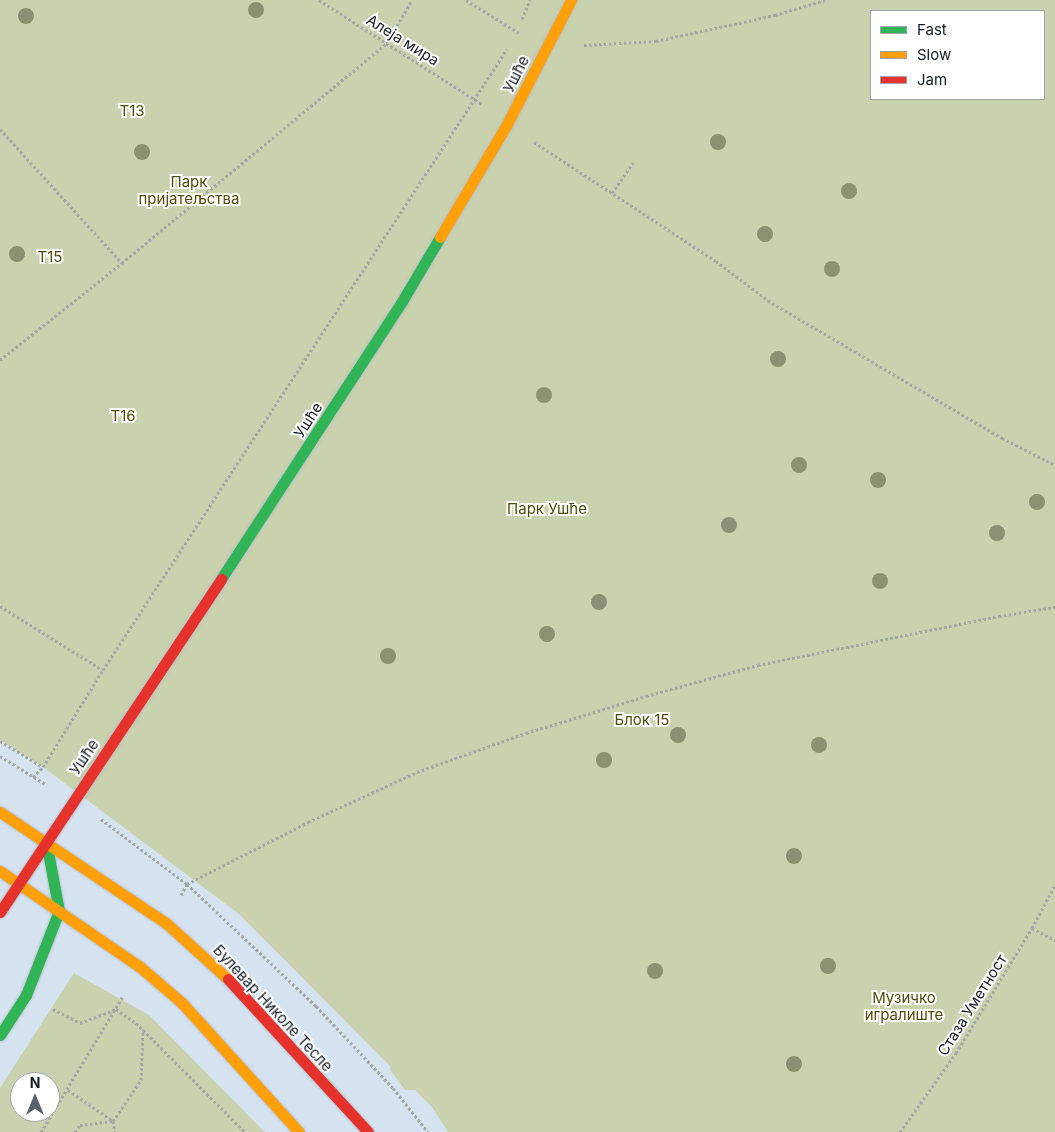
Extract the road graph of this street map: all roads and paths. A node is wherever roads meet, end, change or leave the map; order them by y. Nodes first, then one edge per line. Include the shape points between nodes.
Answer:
1 (319, 0) edge
2 (412, 0) edge
3 (466, 0) edge
4 (530, 0) edge
5 (571, 0) edge
6 (825, 0) edge
7 (517, 32) junction
8 (513, 39) dead end
9 (387, 43) junction
10 (508, 46) dead end
11 (546, 47) junction
12 (475, 98) junction
13 (507, 124) junction
14 (0, 130) edge
15 (633, 163) dead end
16 (612, 193) junction
17 (122, 263) junction
18 (0, 360) edge
19 (1055, 465) edge
20 (0, 606) edge
21 (1055, 607) edge
22 (103, 670) junction
23 (0, 741) edge
24 (0, 756) edge
25 (43, 767) junction
26 (0, 812) edge
27 (98, 817) dead end
28 (46, 841) junction
29 (0, 871) edge
30 (18, 883) junction
31 (187, 884) junction
32 (1055, 886) edge
33 (0, 912) edge
34 (60, 912) junction
35 (1032, 928) junction
36 (1055, 940) edge
37 (143, 1029) junction
38 (0, 1036) edge
39 (68, 1090) junction
40 (113, 1121) junction
41 (41, 1132) edge
42 (75, 1132) edge
43 (115, 1132) edge
44 (246, 1132) edge
45 (299, 1132) edge
46 (368, 1132) edge
47 (428, 1132) edge
48 (900, 1132) edge

1 - 9 path, Алеја мира
2 - 9 path
3 - 7 path
4 - 7 path
5 - 11 street, Ушће
6 - 11 path via 775,15 656,41
7 - 8 path
7 - 11 path
9 - 12 path, Алеја мира
9 - 17 path
10 - 12 path
11 - 13 street, Ушће
12 - 13 path, Алеја мира
12 - 22 path
13 - 16 path, Алеја мира
13 - 28 street, Ушће via 401,303
14 - 17 path
15 - 16 path
16 - 19 path, Алеја мира via 716,260 772,303 1002,438
17 - 18 path
20 - 22 path
21 - 31 path via 758,665 526,733 418,772 308,822
22 - 25 path
23 - 25 path
24 - 25 path via 33,777
26 - 28 street, Булевар Николе Тесле
27 - 31 path
28 - 30 street, Ушће
28 - 34 street
28 - 46 street, Булевар Николе Тесле via 166,923 219,969
29 - 30 street
30 - 33 street, Ушће
30 - 34 street
31 - 47 path via 316,1006 393,1088
32 - 35 path, Стаза Уметност
34 - 38 street via 26,995
34 - 45 street via 138,966 182,1003
35 - 36 path
35 - 48 path, Стаза Уметност via 956,1053
37 - 39 path via 116,1009
37 - 40 path via 141,1080
37 - 44 path
39 - 40 path
39 - 41 path
40 - 42 path via 80,1125
40 - 43 path

